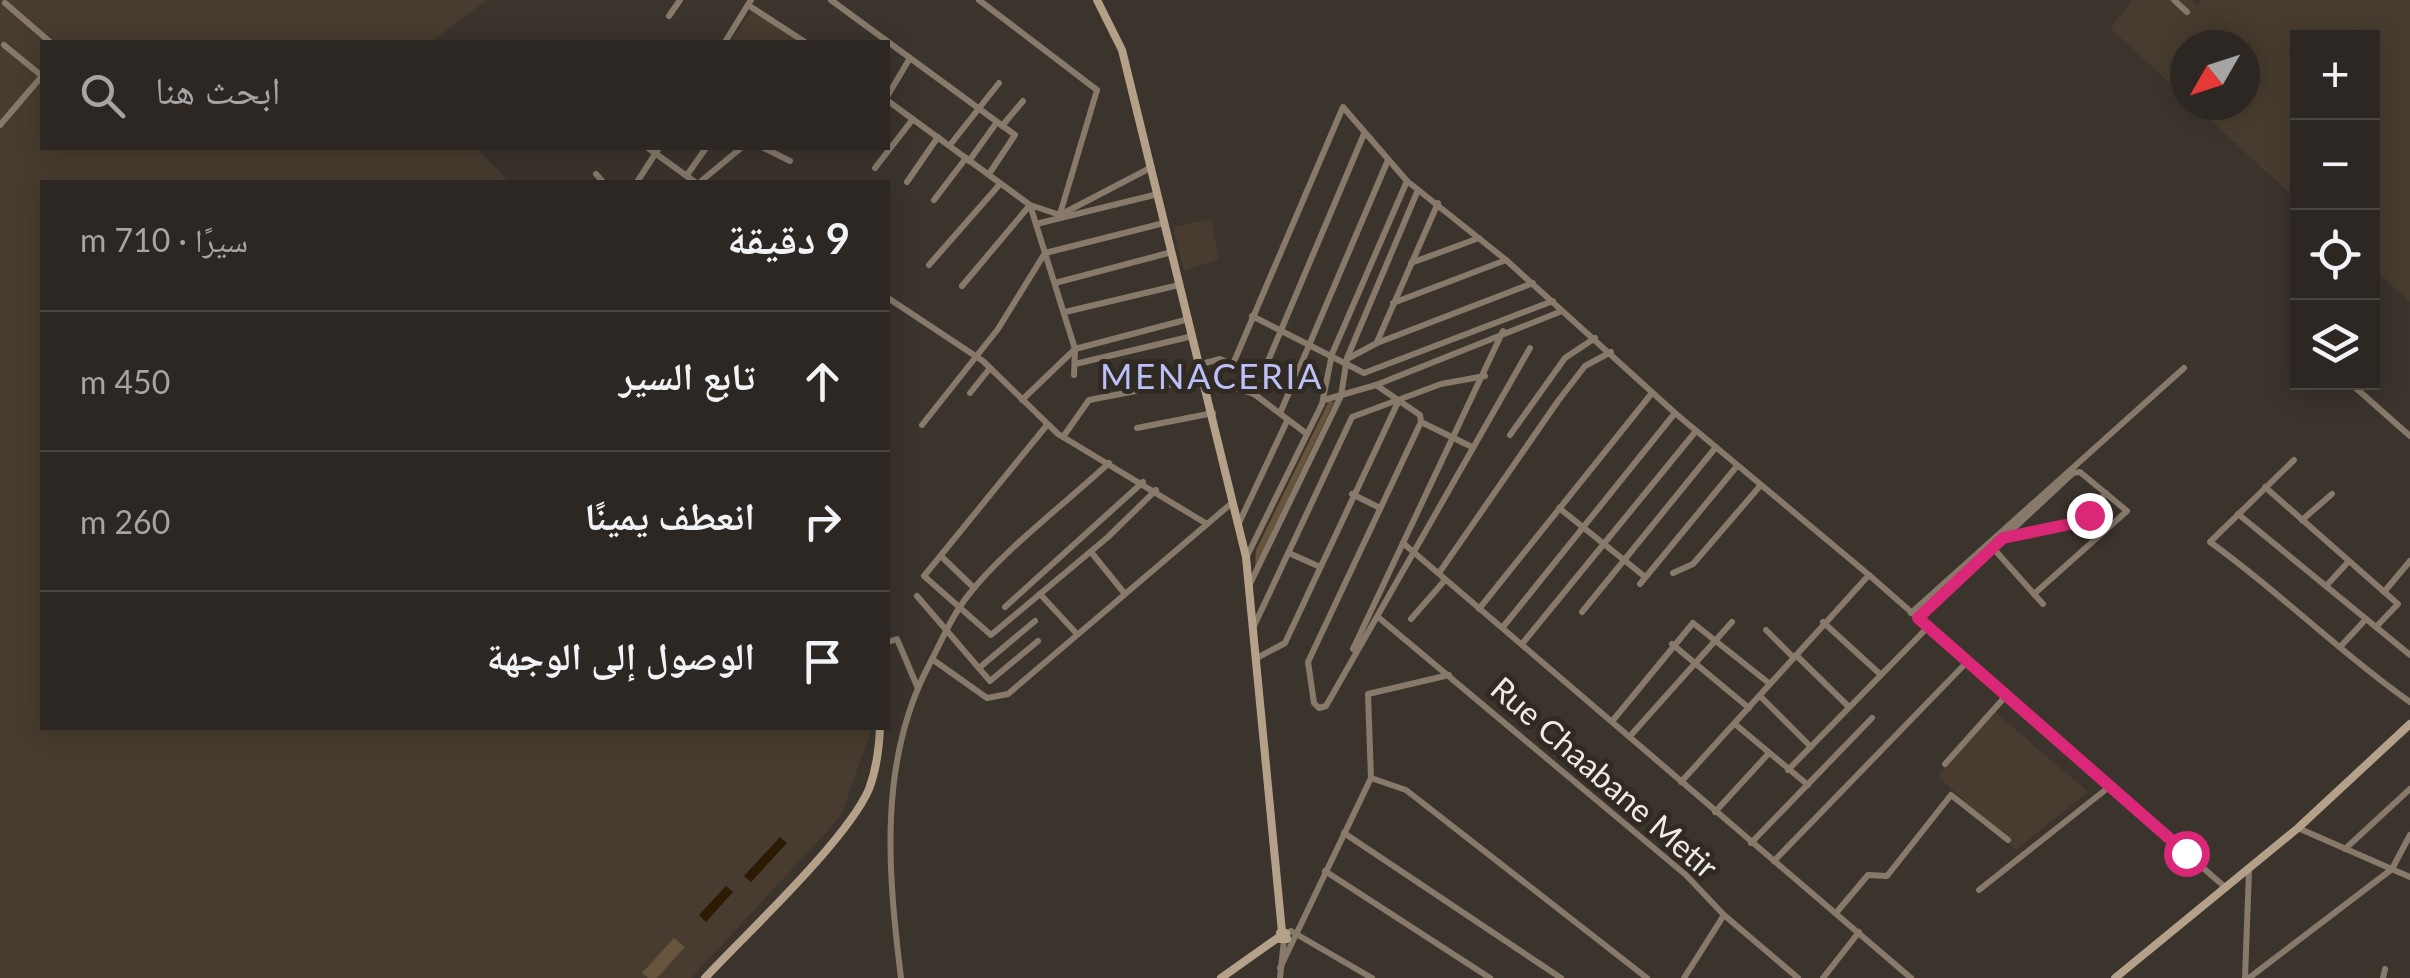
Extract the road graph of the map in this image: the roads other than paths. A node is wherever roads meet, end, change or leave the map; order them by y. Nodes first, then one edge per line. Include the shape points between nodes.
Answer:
1 (680, 0) edge
2 (832, 0) edge
3 (979, 0) edge
4 (2174, 0) edge
5 (750, 2) edge
6 (1102, 2) edge
7 (5, 3) dead end
8 (2187, 12) dead end
9 (669, 16) dead end
10 (48, 40) edge
11 (726, 40) edge
12 (802, 40) edge
13 (886, 40) edge
14 (890, 43) edge
15 (4, 44) dead end
16 (910, 58) junction
17 (40, 74) edge
18 (40, 78) edge
19 (1000, 83) dead end
20 (890, 94) edge
21 (890, 100) edge
22 (1024, 101) dead end
23 (977, 107) junction
24 (914, 119) junction
25 (999, 124) junction
26 (0, 125) edge
27 (1364, 134) junction
28 (938, 137) junction
29 (950, 145) junction
30 (890, 149) edge
31 (658, 150) edge
32 (705, 150) edge
33 (738, 150) edge
34 (768, 150) edge
35 (889, 150) edge
36 (967, 160) junction
37 (1388, 160) junction
38 (790, 161) dead end
39 (1152, 167) junction
40 (875, 168) dead end
41 (596, 174) dead end
42 (988, 174) junction
43 (687, 175) junction
44 (601, 180) edge
45 (638, 180) edge
46 (694, 180) edge
47 (700, 180) edge
48 (1406, 180) junction
49 (906, 182) dead end
50 (1000, 184) junction
51 (1418, 190) junction
52 (1158, 194) junction
53 (934, 200) dead end
54 (1438, 203) junction
55 (1030, 206) junction
56 (1451, 214) junction
57 (1060, 215) junction
58 (1164, 222) junction
59 (1036, 224) junction
60 (1430, 224) junction
61 (1480, 238) junction
62 (1172, 252) junction
63 (1045, 253) junction
64 (1506, 260) junction
65 (1410, 263) junction
66 (930, 266) dead end
67 (1055, 283) junction
68 (1181, 284) junction
69 (1533, 284) junction
70 (962, 286) dead end
71 (890, 299) edge
72 (1553, 301) junction
73 (1392, 304) junction
74 (1564, 310) junction
75 (1065, 312) junction
76 (1252, 316) junction
77 (1189, 319) junction
78 (1280, 330) junction
79 (1503, 331) junction
80 (1193, 336) junction
81 (1595, 338) junction
82 (1377, 343) junction
83 (1312, 344) junction
84 (1075, 348) junction
85 (1530, 348) dead end
86 (1611, 352) junction
87 (1332, 354) junction
88 (975, 357) junction
89 (1346, 360) junction
90 (1075, 364) junction
91 (1200, 364) junction
92 (1232, 364) junction
93 (990, 368) junction
94 (2184, 368) dead end
95 (1074, 374) dead end
96 (1485, 376) junction
97 (1204, 378) junction
98 (1261, 379) junction
99 (1376, 384) junction
100 (2358, 390) edge
101 (970, 393) dead end
102 (1652, 393) junction
103 (1254, 394) junction
104 (1340, 396) junction
105 (1022, 400) junction
106 (1324, 400) junction
107 (1399, 400) junction
108 (1282, 411) junction
109 (1213, 413) junction
110 (1675, 413) junction
111 (1287, 420) junction
112 (1420, 422) junction
113 (922, 425) dead end
114 (1047, 425) junction
115 (1137, 428) dead end
116 (1696, 431) junction
117 (1307, 434) junction
118 (1452, 436) junction
119 (1510, 436) dead end
120 (2410, 436) edge
121 (1062, 437) junction
122 (1472, 447) junction
123 (1716, 447) junction
124 (2294, 460) dead end
125 (1109, 463) junction
126 (1737, 466) junction
127 (1143, 482) junction
128 (1760, 486) junction
129 (2265, 487) junction
130 (1156, 490) junction
131 (2106, 493) junction
132 (1352, 494) junction
133 (2332, 494) dead end
134 (1234, 501) junction
135 (1380, 508) junction
136 (1560, 508) junction
137 (2238, 514) junction
138 (2302, 520) junction
139 (1239, 523) junction
140 (1207, 524) junction
141 (1582, 526) junction
142 (2003, 538) junction
143 (1404, 542) junction
144 (1603, 543) junction
145 (1992, 548) junction
146 (1091, 552) junction
147 (1415, 552) junction
148 (1291, 554) junction
149 (941, 556) junction
150 (1246, 557) junction
151 (1624, 560) junction
152 (2348, 561) junction
153 (2410, 561) edge
154 (1318, 566) junction
155 (1673, 573) dead end
156 (1868, 575) junction
157 (1644, 576) junction
158 (1442, 577) junction
159 (1640, 584) dead end
160 (2327, 586) junction
161 (974, 588) junction
162 (1248, 589) junction
163 (2384, 592) junction
164 (1040, 594) junction
165 (1124, 594) junction
166 (2034, 594) junction
167 (916, 596) dead end
168 (2043, 604) dead end
169 (960, 606) junction
170 (1005, 607) dead end
171 (1479, 609) junction
172 (1582, 612) dead end
173 (1915, 616) junction
174 (1378, 617) junction
175 (1411, 619) dead end
176 (2366, 619) junction
177 (1035, 621) dead end
178 (1732, 622) dead end
179 (1823, 622) junction
180 (1502, 627) junction
181 (1928, 628) junction
182 (2376, 628) junction
183 (946, 629) junction
184 (1766, 630) dead end
185 (1251, 632) junction
186 (1076, 634) junction
187 (1717, 640) junction
188 (890, 641) edge
189 (1038, 641) dead end
190 (1522, 644) junction
191 (1672, 644) junction
192 (2341, 646) junction
193 (2410, 656) edge
194 (1796, 657) junction
195 (932, 658) junction
196 (1254, 660) junction
197 (1965, 664) junction
198 (1696, 665) junction
199 (979, 668) junction
200 (1345, 669) junction
201 (1449, 676) junction
202 (1881, 676) junction
203 (1770, 684) junction
204 (917, 686) junction
205 (1760, 696) junction
206 (2004, 698) junction
207 (2410, 702) edge
208 (1749, 708) junction
209 (1849, 708) junction
210 (1872, 718) dead end
211 (1614, 719) junction
212 (1735, 724) junction
213 (2410, 724) edge
214 (880, 730) edge
215 (1631, 736) junction
216 (1810, 747) junction
217 (1769, 753) junction
218 (1945, 764) dead end
219 (1788, 770) junction
220 (1371, 778) junction
221 (1681, 782) junction
222 (1808, 785) junction
223 (2109, 787) junction
224 (2410, 789) edge
225 (1716, 812) junction
226 (2298, 828) junction
227 (1344, 833) junction
228 (2410, 835) edge
229 (2008, 840) dead end
230 (1751, 844) junction
231 (2344, 850) junction
232 (1774, 861) junction
233 (2392, 869) junction
234 (1325, 870) junction
235 (2248, 870) junction
236 (2410, 877) edge
237 (2226, 888) junction
238 (1979, 890) dead end
239 (1836, 913) junction
240 (1724, 915) junction
241 (1858, 932) junction
242 (1285, 934) junction
243 (1280, 968) junction
244 (1688, 977) edge
245 (705, 978) edge
246 (902, 978) edge
247 (1222, 978) edge
248 (1280, 978) edge
249 (1372, 978) edge
250 (1490, 978) edge
251 (1560, 978) edge
252 (1647, 978) edge
253 (1798, 978) edge
254 (1822, 978) edge
255 (1911, 978) edge
256 (2115, 978) edge
257 (2247, 978) edge

1 - 9 street
2 - 13 street
3 - 57 street via 1097,90
4 - 8 street
5 - 11 street
5 - 12 street
6 - 39 street via 1120,42
7 - 10 street
14 - 16 street
15 - 17 street
16 - 20 street
16 - 23 street
18 - 26 street
19 - 23 street
21 - 24 street
22 - 25 street
23 - 25 street
23 - 29 street
24 - 28 street
24 - 30 street
25 - 36 street
25 - 42 street via 1017,138
27 - 37 street
27 - 76 street via 1343,107
27 - 78 street
28 - 29 street
28 - 49 street
29 - 36 street
31 - 43 street
31 - 45 street
32 - 43 street
33 - 47 street
34 - 38 street
35 - 40 street
36 - 42 street
36 - 53 street
37 - 48 street
37 - 83 street
39 - 52 street
39 - 57 street
41 - 44 street
42 - 50 street
43 - 46 street
48 - 51 street
48 - 87 street
50 - 55 street
50 - 66 street
51 - 54 street
51 - 89 street
52 - 58 street
52 - 59 street
54 - 56 street
54 - 60 street
55 - 57 street
55 - 59 street
55 - 70 street
56 - 60 street
56 - 61 street
58 - 62 street
58 - 63 street
59 - 63 street
60 - 65 street
61 - 64 street
61 - 65 street
62 - 67 street
62 - 68 street
63 - 67 street
63 - 88 street
64 - 69 street
64 - 73 street
65 - 73 street
67 - 75 street
68 - 75 street
68 - 77 street
69 - 72 street
69 - 82 street
71 - 88 street
72 - 74 street
72 - 89 street via 1364,372
73 - 82 street
74 - 79 street
74 - 81 street
75 - 84 street
76 - 78 street
76 - 92 street
77 - 80 street
77 - 84 street
78 - 83 street
78 - 98 street
79 - 96 street
79 - 99 street
80 - 90 street
80 - 91 street
81 - 86 street
81 - 119 street via 1565,358
82 - 89 street
83 - 87 street
83 - 108 street
84 - 90 street
84 - 105 street
85 - 122 street
86 - 102 street
86 - 158 street via 1586,366 1558,400
87 - 89 street
87 - 106 street
88 - 93 street
88 - 113 street
89 - 104 street
90 - 95 street
91 - 92 street
91 - 97 street
92 - 98 street
93 - 101 street
93 - 105 street
94 - 173 street
96 - 107 street
96 - 118 street
97 - 103 street
97 - 109 street
97 - 121 street via 1089,400
98 - 103 street
99 - 104 street
99 - 107 street
100 - 120 street
102 - 110 street
102 - 136 street
103 - 108 street
104 - 106 street
104 - 162 street
105 - 114 street
106 - 117 street
107 - 112 street
107 - 132 street
107 - 148 street via 1352,418
108 - 111 street
109 - 115 street
109 - 134 street
110 - 116 street
110 - 141 street
111 - 117 street
111 - 139 street
112 - 118 street
112 - 135 street
114 - 121 street
114 - 149 street
116 - 123 street
116 - 144 street
117 - 150 street
118 - 122 street
118 - 143 street
121 - 125 street
122 - 147 street
123 - 126 street
123 - 151 street
124 - 129 street
125 - 127 street
125 - 161 street
126 - 128 street
126 - 157 street
127 - 130 street
127 - 170 street
128 - 155 street via 1693,564
128 - 156 street
129 - 137 street
129 - 138 street
130 - 140 street
130 - 146 street
131 - 142 street via 2080,522
131 - 142 street via 2075,472
131 - 166 street via 2126,512
132 - 135 street
132 - 154 street
133 - 138 street
134 - 139 street
134 - 140 street
135 - 200 street via 1308,662 1319,708
136 - 141 street
136 - 171 street
137 - 160 street
137 - 192 street via 2210,542
138 - 152 street
139 - 150 street
140 - 165 street
141 - 144 street
141 - 180 street
142 - 145 street
143 - 147 street
143 - 200 street
144 - 151 street
144 - 190 street
145 - 166 street
145 - 173 street
146 - 164 street
146 - 165 street
147 - 158 street
147 - 174 street
148 - 154 street
148 - 185 street
149 - 161 street
149 - 169 street via 924,576
150 - 162 street
151 - 157 street
151 - 172 street
152 - 160 street
152 - 163 street
153 - 163 street
154 - 196 street via 1285,643
156 - 173 street
156 - 179 street
157 - 159 street
158 - 171 street
158 - 175 street
160 - 176 street
161 - 169 street
162 - 185 street
163 - 182 street via 2398,604
164 - 169 street via 991,635
164 - 186 street
165 - 186 street
166 - 168 street
167 - 183 street
169 - 183 street
171 - 180 street
173 - 181 street
174 - 200 street
174 - 201 street, Rue Chaabane Metir
176 - 182 street
176 - 192 street
177 - 199 street
178 - 187 street
179 - 194 street
179 - 202 street
180 - 190 street
181 - 197 street
181 - 202 street
182 - 193 street
183 - 195 street
183 - 199 street
184 - 194 street
185 - 196 street
186 - 195 street via 999,698 979,694
187 - 191 street via 1693,623
187 - 198 street
187 - 203 street
188 - 204 street via 897,639
189 - 199 street via 990,681
190 - 211 street
191 - 198 street
191 - 211 street
192 - 207 street
194 - 203 street
194 - 209 street
195 - 204 street
196 - 242 street
197 - 206 street
197 - 232 street
198 - 208 street
198 - 215 street
201 - 220 street via 1368,694
201 - 240 street, Rue Chaabane Metir
202 - 209 street
203 - 205 street
204 - 246 street via 891,784 893,911
205 - 208 street
205 - 216 street
206 - 218 street
206 - 223 street
208 - 212 street
209 - 216 street
210 - 222 street
211 - 215 street
212 - 217 street
212 - 221 street
213 - 226 street
214 - 245 street via 868,792
215 - 221 street
216 - 219 street
217 - 219 street
217 - 225 street
219 - 222 street
220 - 227 street
220 - 252 street via 1406,790
221 - 225 street
222 - 230 street
223 - 237 street
223 - 238 street
224 - 231 street
225 - 230 street
226 - 231 street
226 - 235 street
227 - 234 street
227 - 251 street
228 - 233 street
229 - 239 street via 1951,796 1888,876 1868,875
230 - 232 street
231 - 233 street
232 - 239 street
233 - 236 street
233 - 257 street
234 - 242 street
234 - 250 street
235 - 237 street
235 - 257 street
237 - 256 street
239 - 241 street
240 - 244 street
240 - 253 street, Rue Chaabane Metir
241 - 254 street
241 - 255 street
242 - 243 street
242 - 243 street
242 - 247 street
242 - 249 street
243 - 248 street

